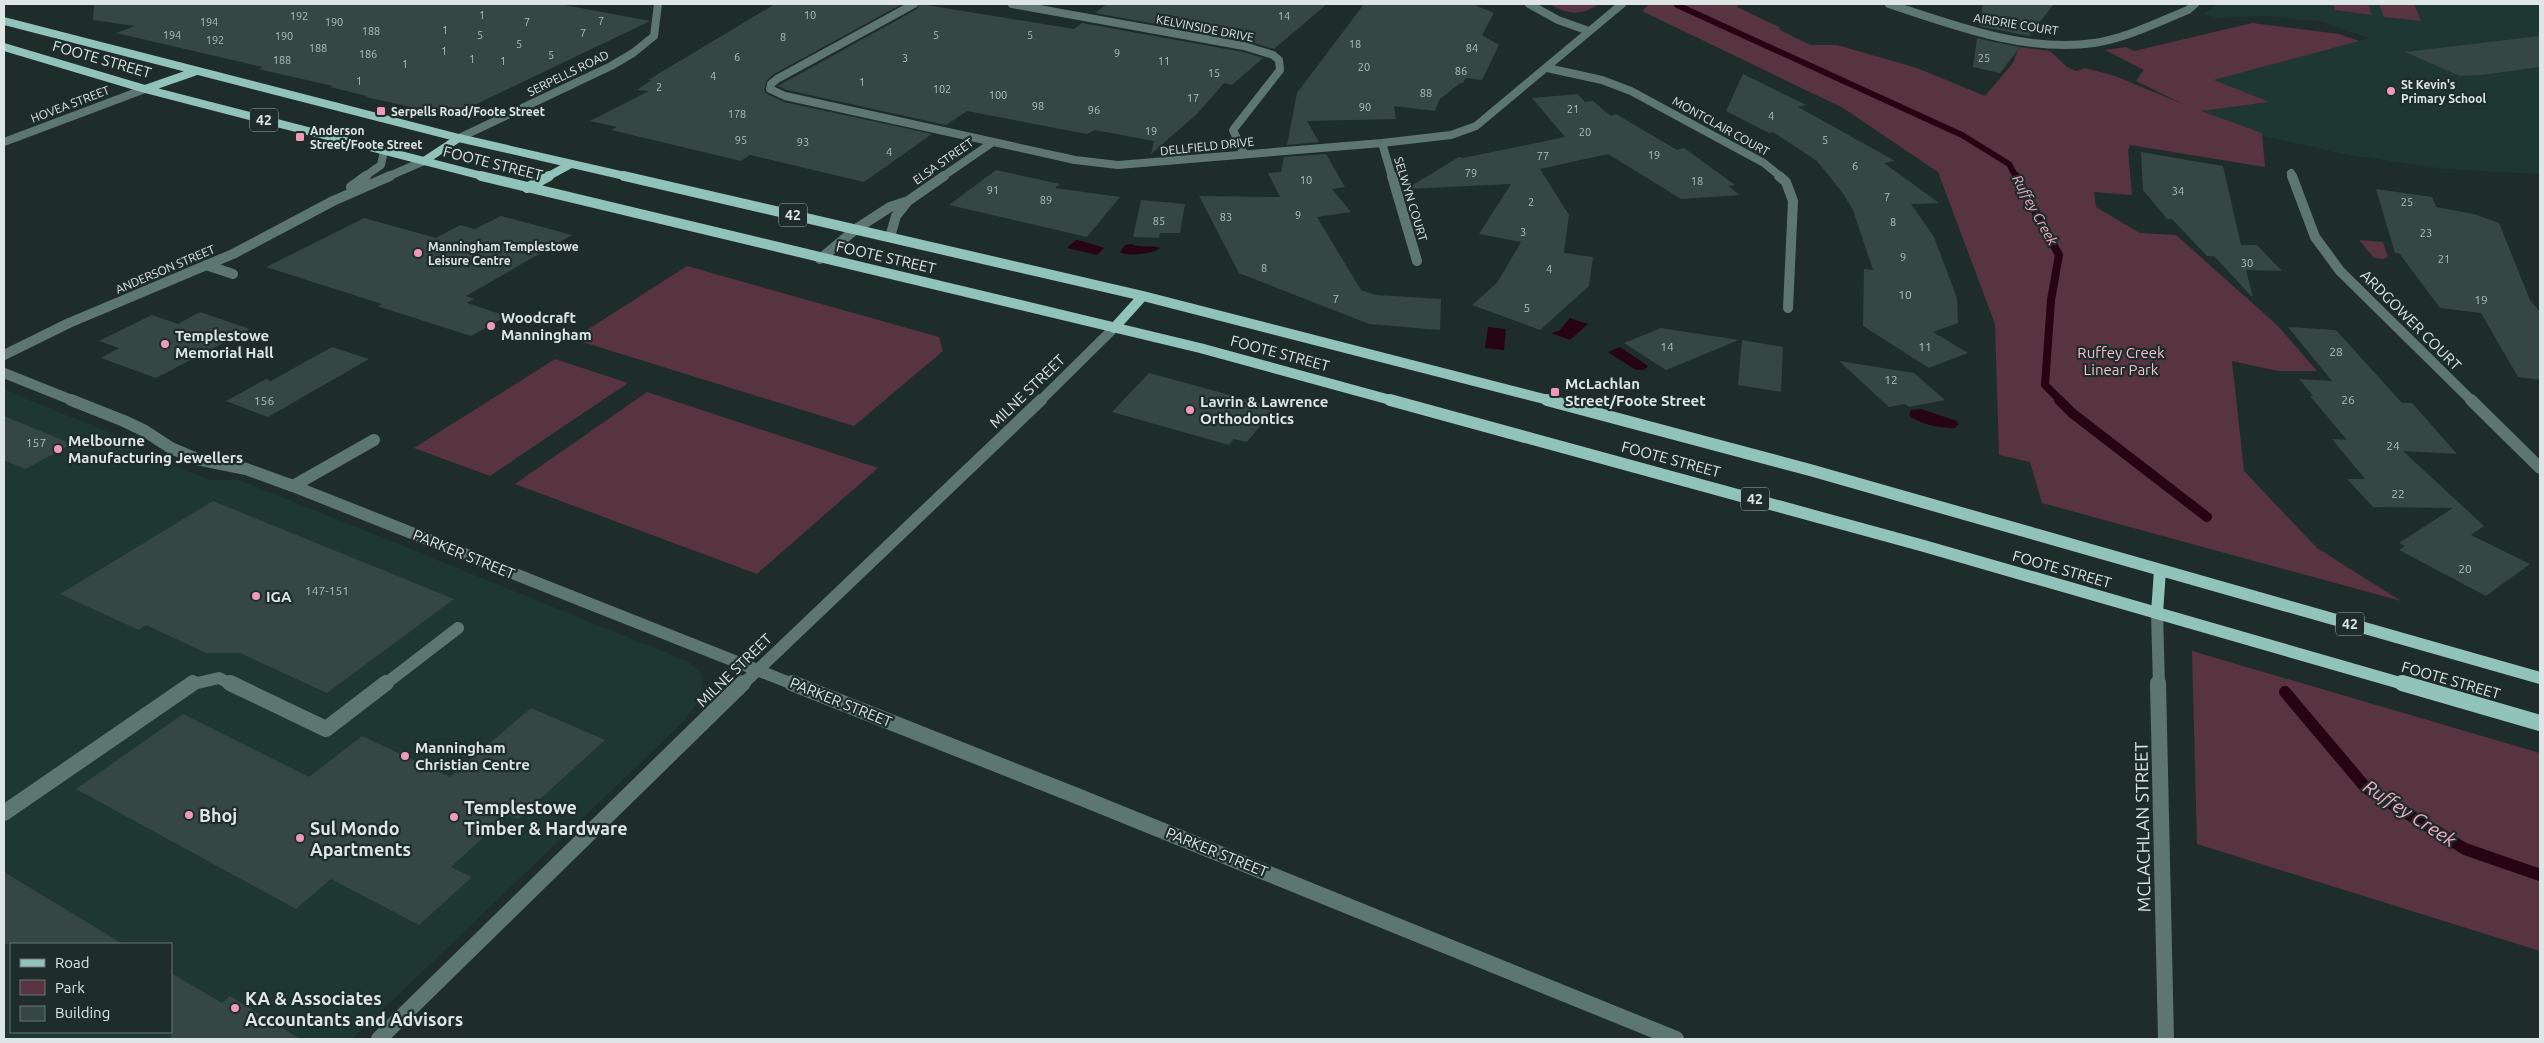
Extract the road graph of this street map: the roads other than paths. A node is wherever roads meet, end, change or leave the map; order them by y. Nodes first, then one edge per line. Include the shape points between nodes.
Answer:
1 (658, 4) edge
2 (914, 4) edge
3 (1012, 4) edge
4 (1529, 4) edge
5 (1622, 4) edge
6 (1889, 4) edge
7 (2195, 4) edge
8 (4, 21) edge
9 (1589, 31) junction
10 (4, 47) edge
11 (1547, 68) junction
12 (194, 72) junction
13 (145, 89) junction
14 (459, 138) junction
15 (4, 142) edge
16 (993, 142) junction
17 (1382, 143) junction
18 (384, 152) junction
19 (1244, 154) junction
20 (424, 161) junction
21 (571, 164) junction
22 (2291, 174) dead end
23 (528, 188) junction
24 (333, 201) junction
25 (908, 201) junction
26 (856, 230) junction
27 (890, 237) junction
28 (820, 259) junction
29 (1417, 261) dead end
30 (206, 265) junction
31 (234, 274) dead end
32 (1142, 296) junction
33 (1788, 308) dead end
34 (1114, 328) junction
35 (4, 355) edge
36 (4, 373) edge
37 (374, 440) dead end
38 (2540, 468) edge
39 (293, 486) junction
40 (2160, 570) junction
41 (2157, 614) junction
42 (458, 628) dead end
43 (758, 669) junction
44 (2540, 678) edge
45 (2540, 723) edge
46 (4, 813) edge
47 (379, 1039) edge
48 (1676, 1039) edge
49 (2166, 1039) edge

1 - 14 street, SERPELLS ROAD via 654,36 633,53
2 - 16 street, DELLFIELD DRIVE via 777,79 770,89 785,96
3 - 19 street, KELVINSIDE DRIVE via 1244,46 1273,55 1280,60 1280,70 1234,130
4 - 9 street via 1558,20
5 - 9 street, DELLFIELD DRIVE
6 - 7 street, AIRDRIE COURT via 1980,31 2071,44 2120,37 2188,10
8 - 12 main road, FOOTE STREET / 42
9 - 11 street, DELLFIELD DRIVE
10 - 13 main road, FOOTE STREET / 42
11 - 17 street, DELLFIELD DRIVE via 1476,126 1451,134
11 - 33 street, MONTCLAIR COURT via 1602,80 1631,91 1764,163 1786,182 1793,201
12 - 13 main road
12 - 14 main road, FOOTE STREET / 42
13 - 15 street, HOVEA STREET
13 - 18 main road, FOOTE STREET / 42
14 - 20 main road
14 - 21 main road, FOOTE STREET / 42
16 - 19 street, DELLFIELD DRIVE via 1075,160 1118,164
16 - 25 street, ELSA STREET
17 - 19 street, DELLFIELD DRIVE
17 - 29 street, SELWYN COURT
18 - 20 main road, FOOTE STREET / 42
18 - 24 street, ANDERSON STREET via 381,165
20 - 23 main road, FOOTE STREET / 42
20 - 24 street, ANDERSON STREET
21 - 23 main road
21 - 26 main road, FOOTE STREET / 42
22 - 38 street, ARDGOWER COURT via 2315,237 2340,271
23 - 28 main road, FOOTE STREET / 42
24 - 30 street, ANDERSON STREET
25 - 26 street, ELSA STREET via 890,208
25 - 27 street, ELSA STREET via 896,216
26 - 27 main road, FOOTE STREET / 42
26 - 28 street, ELSA STREET
27 - 32 main road, FOOTE STREET / 42
28 - 34 main road, FOOTE STREET / 42
30 - 31 street
30 - 35 street, ANDERSON STREET
32 - 34 main road
32 - 40 main road, FOOTE STREET / 42 via 1810,470
34 - 41 main road, FOOTE STREET / 42 via 1460,418
34 - 43 street, MILNE STREET
36 - 39 street, PARKER STREET via 124,421 197,459 261,474
37 - 39 street
39 - 43 street, PARKER STREET
40 - 41 main road
40 - 44 main road, FOOTE STREET / 42
41 - 45 main road, FOOTE STREET / 42
41 - 49 street, MCLACHLAN STREET
42 - 46 street via 326,729 219,678 190,684
43 - 47 street, MILNE STREET
43 - 48 street, PARKER STREET

